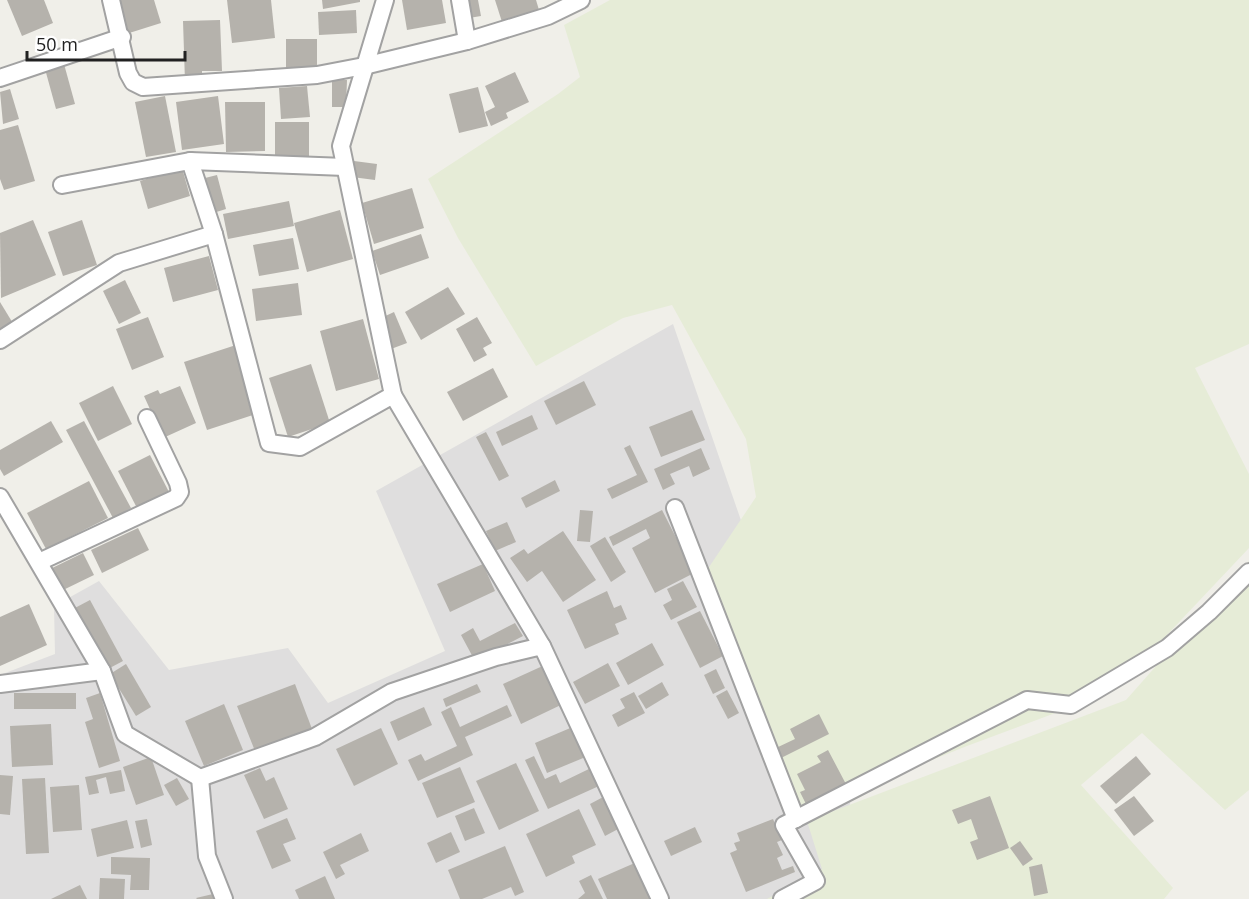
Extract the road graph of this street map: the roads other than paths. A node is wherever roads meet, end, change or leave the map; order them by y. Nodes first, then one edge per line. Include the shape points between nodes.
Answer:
1 (111, 0) edge
2 (385, 0) edge
3 (460, 0) edge
4 (581, 0) edge
5 (122, 38) junction
6 (467, 41) junction
7 (364, 66) junction
8 (0, 78) edge
9 (190, 161) junction
10 (345, 167) junction
11 (62, 185) dead end
12 (214, 234) junction
13 (0, 340) edge
14 (393, 395) junction
15 (147, 418) dead end
16 (0, 497) edge
17 (675, 508) dead end
18 (39, 562) junction
19 (1249, 572) edge
20 (542, 646) junction
21 (102, 671) junction
22 (0, 684) edge
23 (200, 778) junction
24 (796, 819) junction
25 (224, 899) edge
26 (660, 899) edge
27 (782, 899) edge

1 - 5 street
2 - 7 street
3 - 6 street
4 - 6 street via 548,16
5 - 7 street via 129,73 143,87 317,75
5 - 8 street
6 - 7 street
7 - 10 street via 341,146
9 - 10 street
9 - 11 street
9 - 12 street
10 - 14 street
12 - 13 street via 119,263
12 - 14 street via 269,443 300,447
14 - 20 street
15 - 18 street via 178,483 180,492 176,498
16 - 18 street
17 - 24 street
18 - 21 street
19 - 24 street via 1167,648 1071,705 1027,700
20 - 23 street via 392,692 315,737
20 - 26 street
21 - 22 street
21 - 23 street via 126,734
23 - 25 street via 207,856
24 - 27 street via 784,825 816,881

